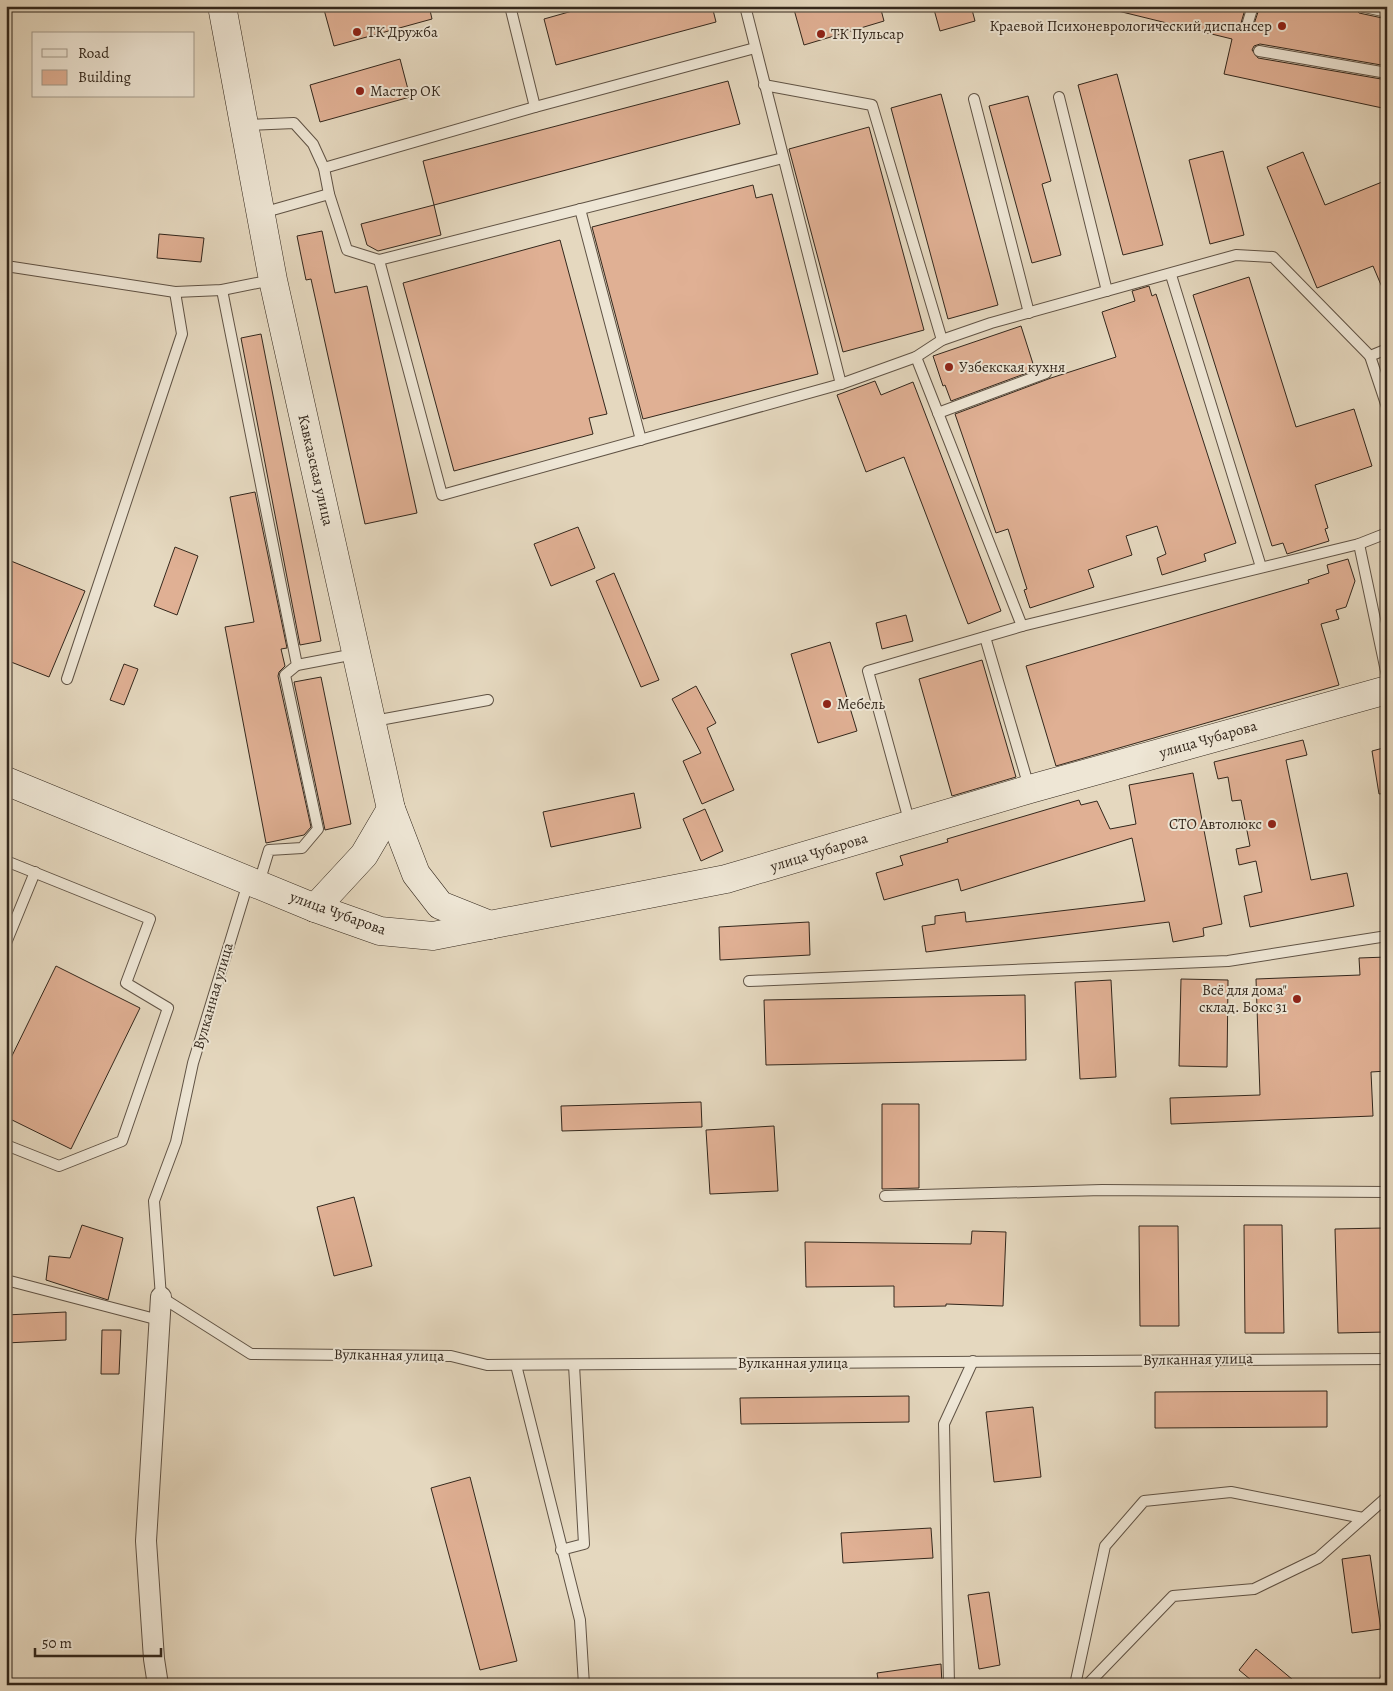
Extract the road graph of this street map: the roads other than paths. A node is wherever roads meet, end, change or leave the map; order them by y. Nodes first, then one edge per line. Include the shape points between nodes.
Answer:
1 (222, 6) edge
2 (745, 6) edge
3 (1253, 6) edge
4 (1360, 6) edge
5 (511, 7) edge
6 (1387, 12) edge
7 (1248, 22) dead end
8 (755, 48) junction
9 (1259, 51) dead end
10 (1387, 73) edge
11 (764, 85) junction
12 (1059, 97) dead end
13 (974, 99) dead end
14 (535, 107) junction
15 (243, 125) junction
16 (782, 158) junction
17 (324, 168) junction
18 (329, 194) junction
19 (580, 209) junction
20 (260, 213) junction
21 (379, 260) junction
22 (6, 266) edge
23 (1170, 275) junction
24 (273, 280) junction
25 (222, 290) junction
26 (1107, 291) junction
27 (175, 292) junction
28 (1029, 313) junction
29 (942, 340) junction
30 (1387, 349) edge
31 (1370, 356) junction
32 (916, 357) junction
33 (1046, 373) dead end
34 (841, 384) junction
35 (1387, 406) edge
36 (938, 413) junction
37 (641, 440) junction
38 (1387, 533) edge
39 (1359, 544) junction
40 (1261, 567) junction
41 (1022, 626) junction
42 (985, 637) junction
43 (358, 654) junction
44 (297, 665) junction
45 (1387, 676) edge
46 (67, 679) dead end
47 (1387, 690) edge
48 (488, 700) dead end
49 (373, 722) junction
50 (6, 781) edge
51 (1030, 789) junction
52 (391, 809) junction
53 (910, 825) junction
54 (6, 861) edge
55 (35, 872) junction
56 (254, 881) junction
57 (316, 908) junction
58 (490, 925) junction
59 (1387, 936) edge
60 (6, 943) edge
61 (749, 981) dead end
62 (6, 1144) edge
63 (1387, 1192) edge
64 (885, 1196) dead end
65 (6, 1280) edge
66 (161, 1297) junction
67 (159, 1320) junction
68 (1387, 1359) edge
69 (973, 1361) junction
70 (516, 1365) junction
71 (574, 1365) junction
72 (1387, 1497) edge
73 (1363, 1518) junction
74 (561, 1550) junction
75 (1387, 1675) edge
76 (158, 1685) edge
77 (584, 1685) edge
78 (949, 1685) edge
79 (1075, 1685) edge
80 (1087, 1685) edge
81 (1382, 1685) edge

1 - 15 main road, Кавказская улица
2 - 8 lane
3 - 7 lane
4 - 6 lane
5 - 14 lane
8 - 11 lane
8 - 14 lane
9 - 10 lane
11 - 16 lane
11 - 29 lane via 872,105
12 - 26 lane
13 - 28 lane
14 - 17 lane
15 - 17 lane via 294,123 313,144
15 - 20 main road, Кавказская улица
16 - 19 lane
16 - 34 lane
17 - 18 lane
18 - 20 lane
18 - 21 lane via 347,250
19 - 21 lane
19 - 37 lane
20 - 24 main road, Кавказская улица
21 - 37 lane via 442,495
22 - 27 lane
23 - 26 lane
23 - 31 lane via 1236,256 1273,256
23 - 40 lane
24 - 25 lane
24 - 43 main road, Кавказская улица
25 - 27 lane
25 - 44 lane
26 - 28 lane
27 - 46 lane via 182,334
28 - 29 lane
29 - 32 lane
30 - 31 lane
31 - 35 lane
32 - 34 lane
32 - 36 lane
33 - 36 lane
34 - 37 lane
36 - 41 lane
38 - 39 lane
39 - 40 lane
39 - 45 lane
40 - 41 lane
41 - 42 lane
42 - 51 lane
42 - 53 lane via 868,671
43 - 44 lane
43 - 49 main road, Кавказская улица
44 - 56 lane, Вулканная улица via 285,675 318,829 302,848 269,850
47 - 51 main road, улица Чубарова
48 - 49 lane
49 - 52 main road, Кавказская улица
50 - 56 main road
51 - 53 main road, улица Чубарова
52 - 57 main road via 364,855
52 - 58 main road, Кавказская улица via 416,874 440,905
53 - 58 main road, улица Чубарова via 726,880
54 - 55 lane
55 - 60 lane
55 - 62 lane via 150,919 126,983 168,1008 122,1141 59,1166
56 - 57 main road, улица Чубарова
56 - 66 lane, Вулканная улица via 193,1063 176,1142 154,1201
57 - 58 main road, улица Чубарова via 380,931 397,933 432,936
59 - 61 lane via 1228,961
63 - 64 lane via 1102,1190
65 - 67 lane
66 - 67 street
66 - 70 lane, Вулканная улица via 251,1354 451,1356 488,1366
67 - 76 street via 146,1540
68 - 69 lane, Вулканная улица
69 - 71 lane, Вулканная улица
69 - 78 lane via 944,1424
70 - 71 lane, Вулканная улица
70 - 74 lane
71 - 74 lane via 584,1544
72 - 73 lane
73 - 79 lane via 1231,1492 1144,1501 1105,1546
73 - 80 lane via 1318,1558 1254,1589 1172,1596
74 - 77 lane via 580,1620
75 - 81 lane

